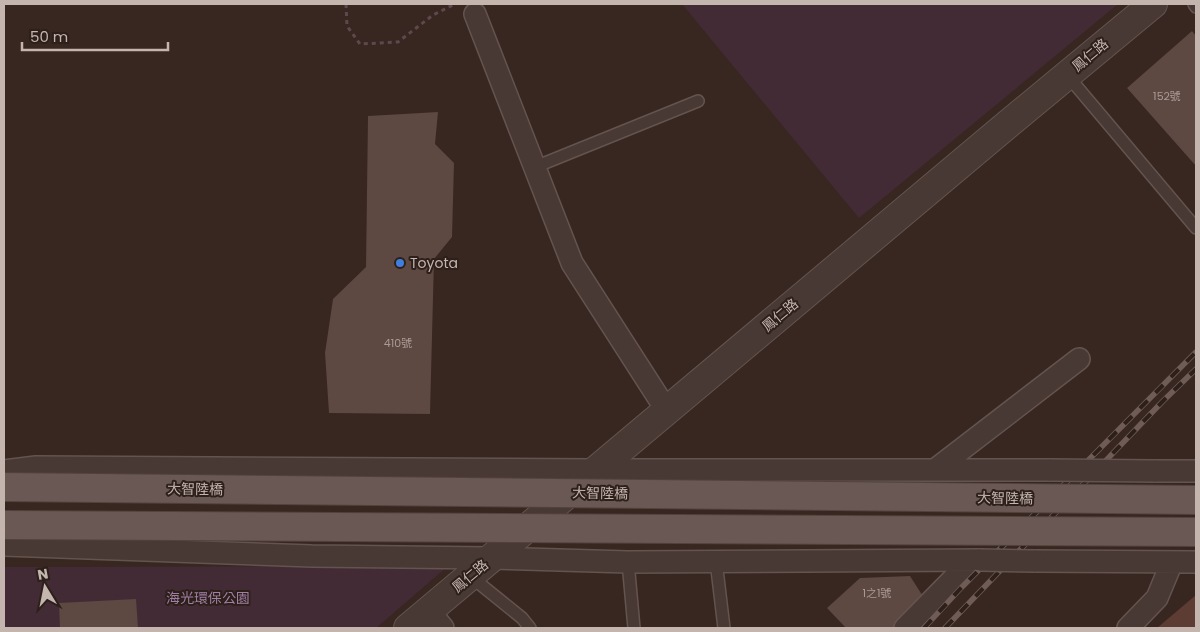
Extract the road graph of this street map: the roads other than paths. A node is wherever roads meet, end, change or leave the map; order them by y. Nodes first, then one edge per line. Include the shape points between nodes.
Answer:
1 (1153, 4) edge
2 (1194, 4) edge
3 (1196, 7) edge
4 (476, 14) dead end
5 (1067, 75) junction
6 (698, 101) dead end
7 (535, 167) junction
8 (1196, 228) edge
9 (1080, 359) dead end
10 (667, 411) junction
11 (936, 469) junction
12 (596, 470) junction
13 (4, 471) edge
14 (1196, 472) edge
15 (4, 486) edge
16 (1196, 500) edge
17 (4, 525) edge
18 (1196, 532) edge
19 (4, 545) edge
20 (491, 558) junction
21 (976, 560) junction
22 (716, 561) junction
23 (628, 562) junction
24 (1172, 562) junction
25 (1195, 562) edge
26 (470, 576) junction
27 (436, 619) edge
28 (408, 628) edge
29 (530, 628) edge
30 (634, 628) edge
31 (724, 628) edge
32 (905, 628) edge
33 (1128, 628) edge

1 - 5 street, 鳳仁路
2 - 3 lane
4 - 7 street
5 - 8 lane
5 - 10 street, 鳳仁路
6 - 7 lane
7 - 10 street via 572,263
9 - 11 street
10 - 12 street, 鳳仁路
11 - 12 street
11 - 14 street, bridge
12 - 13 street via 36,468
12 - 20 street, 鳳仁路
15 - 16 main road, 大智陸橋, bridge
17 - 18 main road, bridge
19 - 20 street via 312,556
20 - 23 street
20 - 26 street, 鳳仁路
21 - 22 street
21 - 24 street, bridge
21 - 32 street
22 - 23 street
22 - 31 lane
23 - 30 lane
24 - 25 street
24 - 33 street via 1157,598
26 - 27 street, 鳳仁路
26 - 29 lane
27 - 28 street, 鳳仁路

